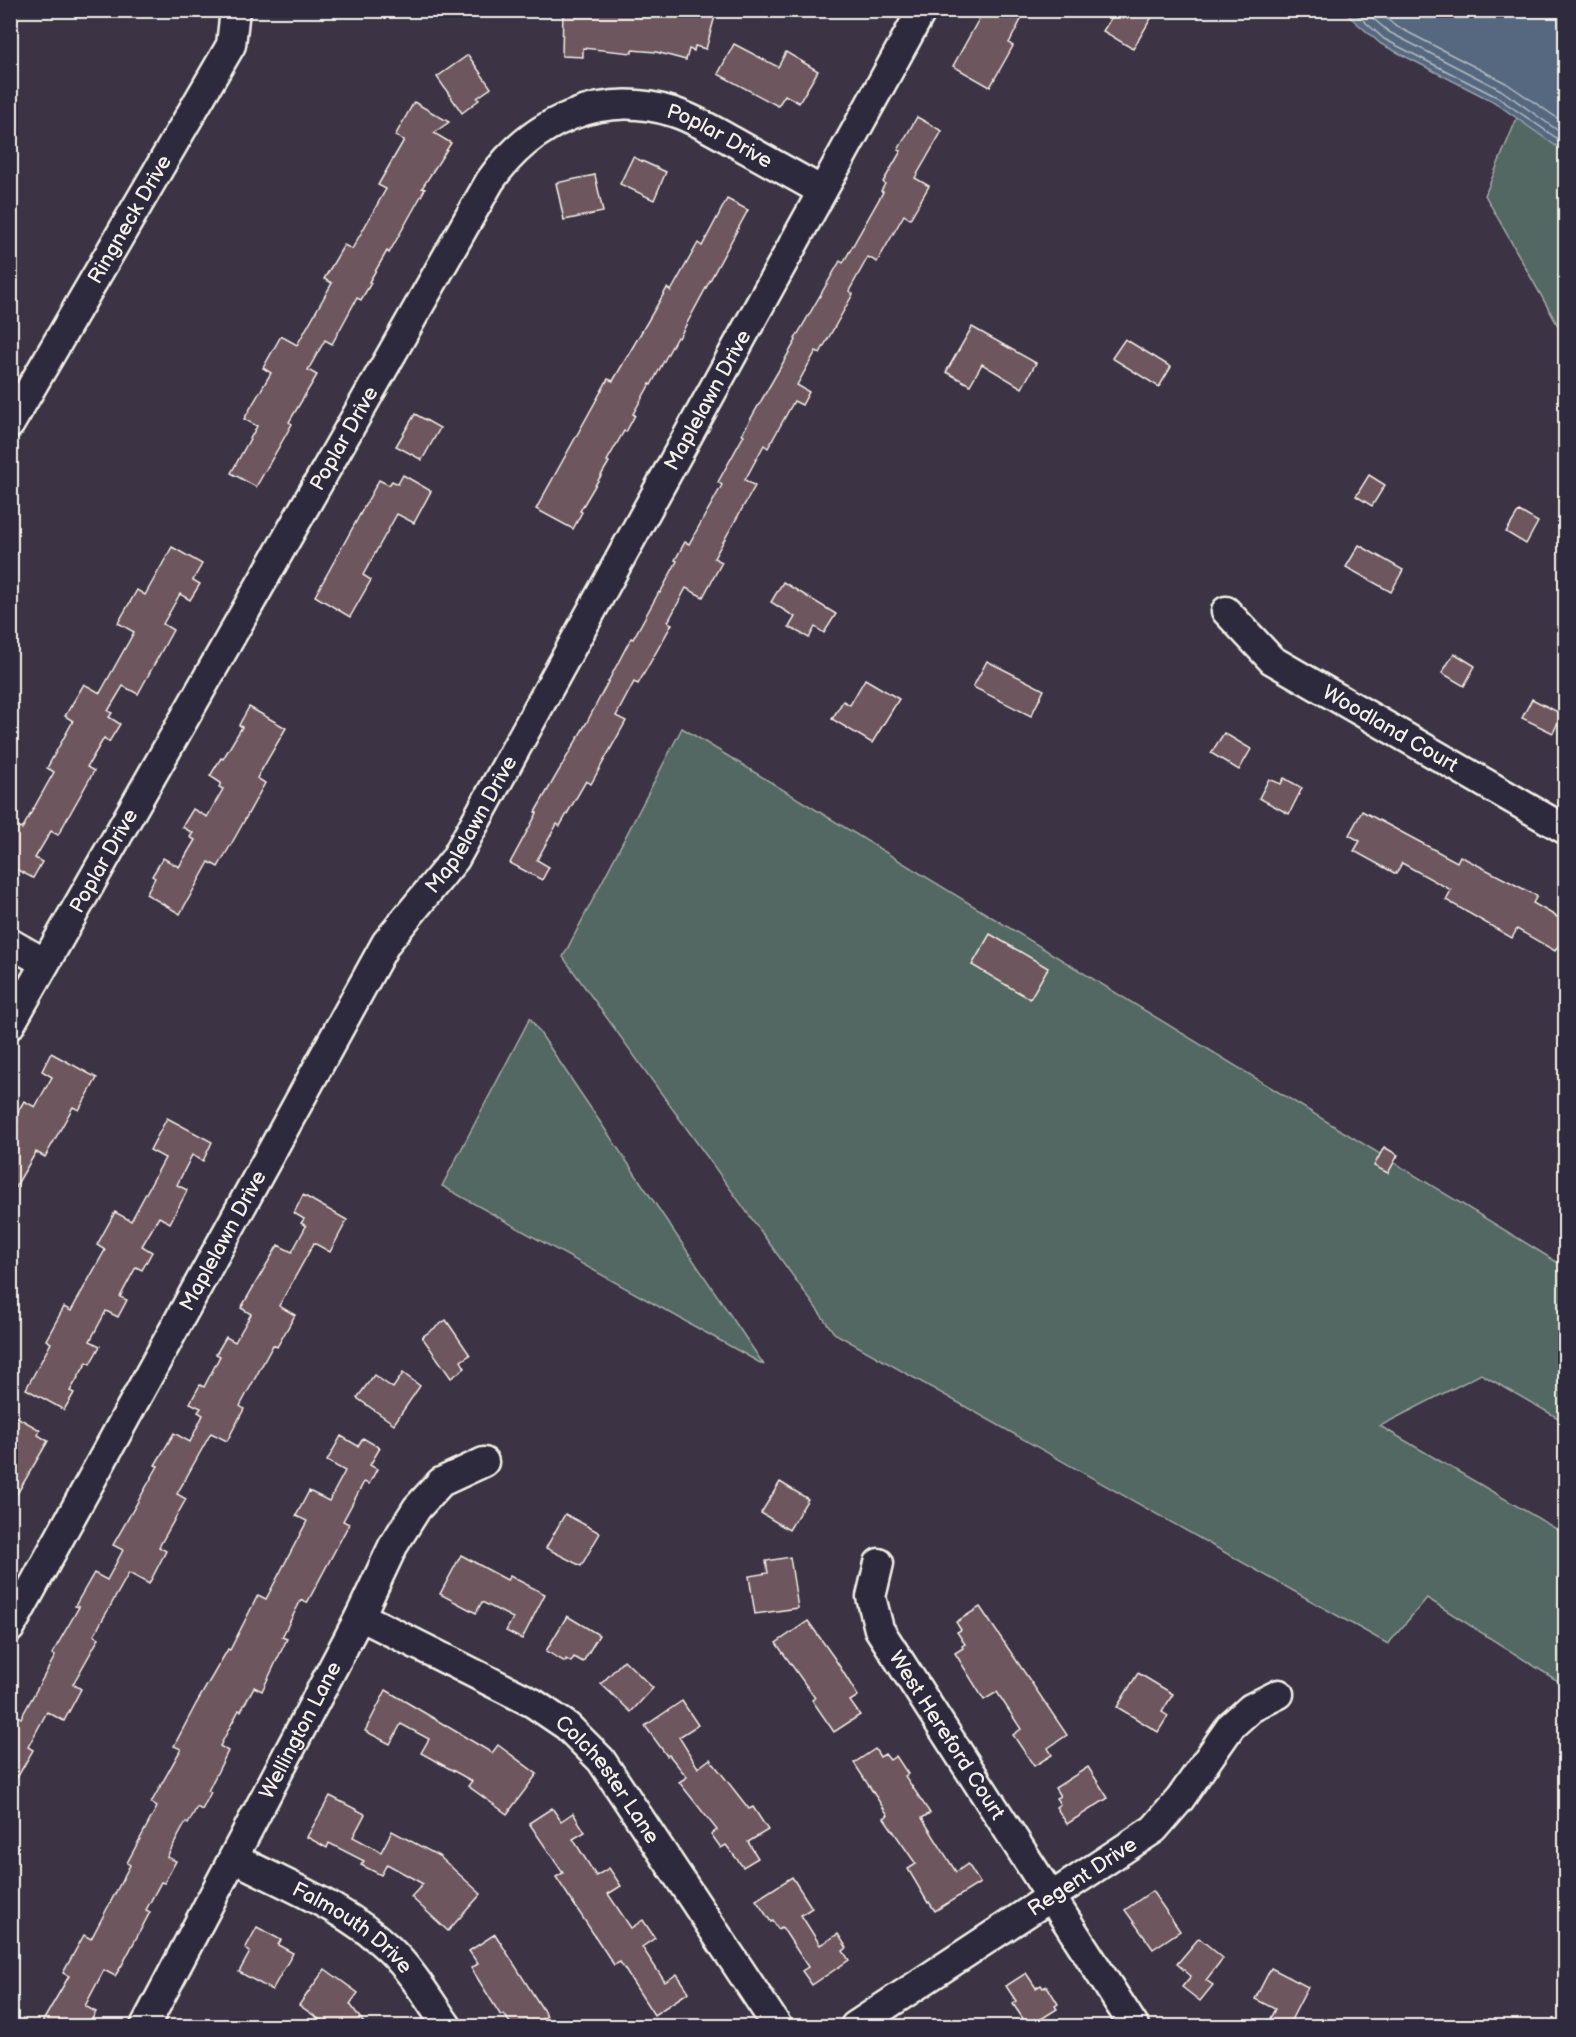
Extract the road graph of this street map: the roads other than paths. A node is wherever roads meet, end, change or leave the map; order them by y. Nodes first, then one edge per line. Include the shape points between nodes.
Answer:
1 (235, 10) edge
2 (921, 10) edge
3 (822, 191) junction
4 (10, 424) edge
5 (1226, 611) dead end
6 (1566, 830) edge
7 (10, 943) edge
8 (45, 963) junction
9 (10, 1024) edge
10 (484, 1462) dead end
11 (879, 1563) dead end
12 (360, 1616) junction
13 (10, 1628) edge
14 (1279, 1694) dead end
15 (234, 1858) junction
16 (1051, 1897) junction
17 (145, 2026) edge
18 (447, 2026) edge
19 (777, 2026) edge
20 (855, 2026) edge
21 (1134, 2026) edge

1 - 4 street, Ringneck Drive via 231,45
2 - 3 street, Maplelawn Drive
3 - 8 street, Poplar Drive via 696,121 646,106 606,107 576,114 544,128 513,152 484,192
3 - 13 street, Maplelawn Drive via 455,859 386,943
5 - 6 street, Woodland Court via 1272,660
7 - 8 street
8 - 9 street, Poplar Drive
10 - 12 street, Wellington Lane via 441,1482 417,1508 393,1546
11 - 16 street, West Hereford Court via 871,1597 879,1629
12 - 15 street, Wellington Lane
12 - 19 street, Colchester Lane via 533,1703 581,1738 601,1760
14 - 16 street, Regent Drive via 1251,1708 1231,1726 1154,1829
15 - 17 street, Wellington Lane
15 - 18 street, Falmouth Drive via 371,1933 410,1972
16 - 20 street, Regent Drive
16 - 21 street, West Hereford Court

